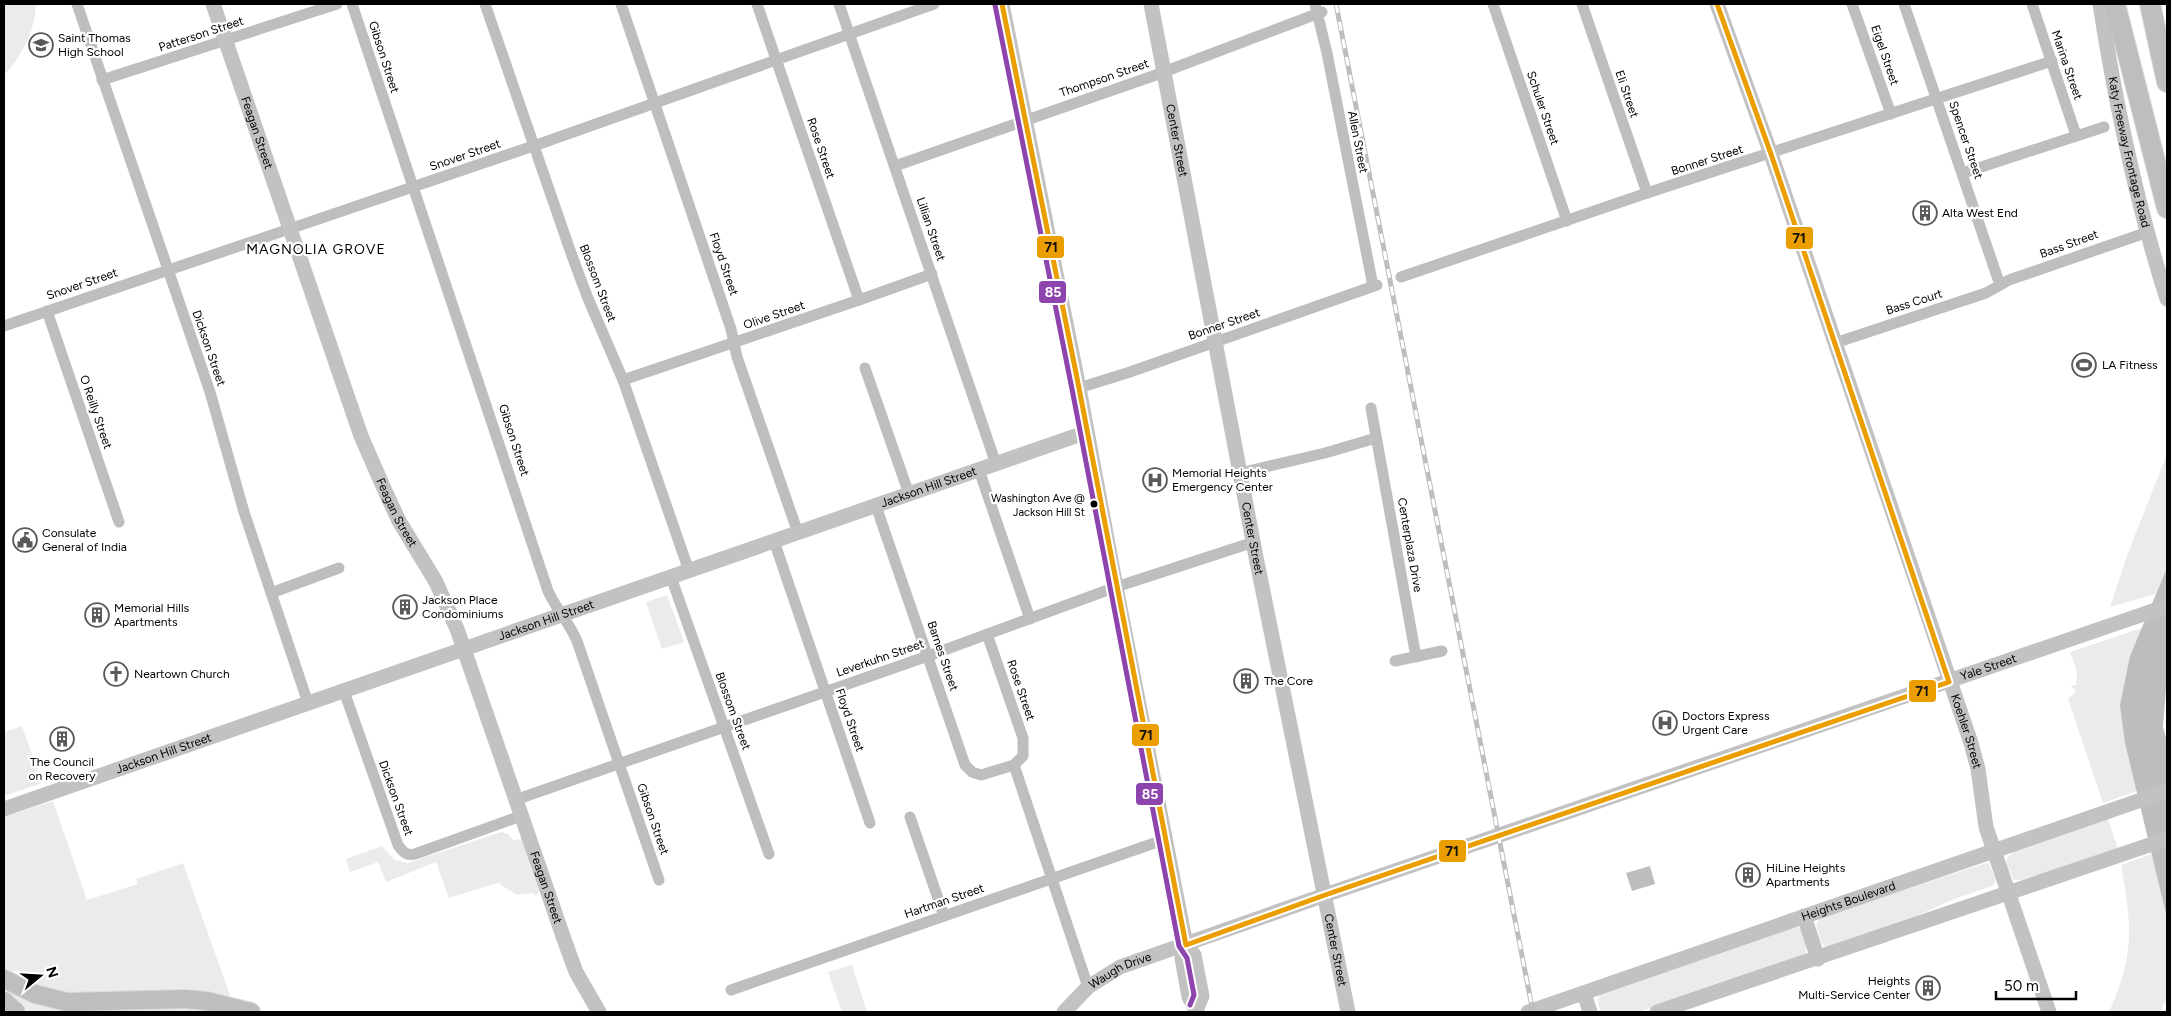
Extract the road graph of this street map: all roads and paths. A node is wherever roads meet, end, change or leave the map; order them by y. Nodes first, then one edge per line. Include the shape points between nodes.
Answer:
1 (77, 4) edge
2 (213, 4) edge
3 (337, 4) edge
4 (352, 4) edge
5 (485, 4) edge
6 (621, 4) edge
7 (757, 4) edge
8 (839, 4) edge
9 (934, 4) edge
10 (1002, 4) edge
11 (1151, 4) edge
12 (1493, 4) edge
13 (1582, 4) edge
14 (1717, 4) edge
15 (1852, 4) edge
16 (1904, 4) edge
17 (2032, 4) edge
18 (2100, 4) edge
19 (2115, 4) edge
20 (2150, 4) edge
21 (1318, 10) edge
22 (850, 35) junction
23 (225, 41) junction
24 (776, 60) junction
25 (2052, 61) junction
26 (1164, 72) junction
27 (102, 80) junction
28 (2167, 82) edge
29 (1937, 99) junction
30 (654, 102) junction
31 (1891, 114) junction
32 (1026, 118) junction
33 (2104, 127) dead end
34 (2076, 135) junction
35 (534, 146) junction
36 (1771, 154) junction
37 (895, 166) junction
38 (1963, 173) junction
39 (413, 187) junction
40 (1647, 193) junction
41 (2167, 208) edge
42 (1567, 221) junction
43 (290, 228) junction
44 (2148, 232) junction
45 (167, 269) junction
46 (932, 274) junction
47 (1400, 277) dead end
48 (1375, 285) joint
49 (2000, 285) junction
50 (2167, 299) edge
51 (859, 300) junction
52 (47, 311) junction
53 (4, 326) edge
54 (1216, 341) junction
55 (735, 342) junction
56 (1835, 343) junction
57 (865, 368) dead end
58 (623, 380) junction
59 (1079, 388) junction
60 (1371, 408) dead end
61 (1087, 432) junction
62 (1376, 438) junction
63 (996, 464) junction
64 (979, 470) junction
65 (1240, 472) junction
66 (909, 494) junction
67 (876, 506) junction
68 (119, 522) dead end
69 (798, 533) junction
70 (774, 541) junction
71 (1254, 542) junction
72 (339, 568) dead end
73 (689, 571) junction
74 (671, 577) junction
75 (1116, 587) junction
76 (271, 593) junction
77 (2167, 606) edge
78 (562, 615) junction
79 (1030, 620) junction
80 (988, 634) junction
81 (465, 650) junction
82 (1442, 651) dead end
83 (928, 656) junction
84 (1416, 656) junction
85 (1395, 661) dead end
86 (1949, 682) junction
87 (344, 691) junction
88 (826, 691) junction
89 (308, 703) junction
90 (724, 727) junction
91 (1023, 756) joint
92 (619, 762) junction
93 (1014, 765) junction
94 (2167, 791) edge
95 (515, 800) junction
96 (4, 809) edge
97 (521, 816) junction
98 (910, 817) dead end
99 (870, 823) dead end
100 (1166, 839) junction
101 (2167, 839) edge
102 (1994, 850) junction
103 (769, 854) dead end
104 (1053, 878) junction
105 (660, 880) dead end
106 (2008, 894) junction
107 (1325, 895) junction
108 (944, 916) junction
109 (1804, 916) junction
110 (1186, 945) junction
111 (1818, 959) junction
112 (4, 979) edge
113 (1088, 987) junction
114 (731, 990) dead end
115 (1584, 993) junction
116 (4, 1001) edge
117 (1193, 1011) edge
118 (16, 1012) edge
119 (251, 1012) edge
120 (599, 1012) edge
121 (1064, 1012) edge
122 (1348, 1012) edge
123 (1528, 1012) edge
124 (1590, 1012) edge
125 (1657, 1012) edge
126 (2049, 1012) edge

1 - 27 street, Dickson Street
2 - 23 street, Feagan Street
3 - 23 street, Patterson Street
4 - 39 street, Gibson Street
5 - 35 street, Blossom Street
6 - 30 street, Floyd Street
7 - 24 street, Rose Street
8 - 22 street, Lillian Street
9 - 22 street, Snover Street
10 - 32 street
11 - 26 street, Center Street
12 - 42 street, Schuler Street
13 - 40 street, Eli Street
14 - 36 street, Koehler Street
15 - 31 street, Eigel Street
16 - 29 street, Spencer Street
17 - 25 street, Marina Street
18 - 44 street, Katy Freeway Frontage Road via 2122,123
19 - 41 highway
20 - 28 highway
21 - 26 street, Thompson Street
21 - 48 street, Allen Street
22 - 24 street, Snover Street
22 - 37 street, Lillian Street
23 - 27 street, Patterson Street
23 - 43 street, Feagan Street
24 - 30 street, Snover Street
24 - 51 street, Rose Street
25 - 29 street, Bonner Street
25 - 34 street, Marina Street
26 - 32 street, Thompson Street
26 - 54 street, Center Street
27 - 45 street, Dickson Street
29 - 31 street, Bonner Street
29 - 38 street, Spencer Street
30 - 35 street, Snover Street
30 - 55 street, Floyd Street
31 - 36 street, Bonner Street
32 - 37 street, Thompson Street
32 - 59 street
33 - 34 street
34 - 38 street
35 - 39 street, Snover Street
35 - 58 street, Blossom Street via 586,296
36 - 40 street, Bonner Street
36 - 56 street, Koehler Street
37 - 46 street, Lillian Street
38 - 49 street, Spencer Street
39 - 43 street, Snover Street
39 - 78 street, Gibson Street via 548,591
40 - 42 street, Bonner Street
42 - 47 street, Bonner Street
43 - 45 street, Snover Street
43 - 81 street, Feagan Street via 369,455 400,521 436,582
44 - 49 street, Bass Street
44 - 50 street, Katy Freeway Frontage Road
45 - 52 street, Snover Street
45 - 76 street, Dickson Street via 210,392
46 - 51 street, Olive Street
46 - 63 street, Lillian Street
48 - 54 street, Bonner Street
49 - 56 street, Bass Court via 1986,293
51 - 55 street, Olive Street
52 - 53 street, Snover Street
52 - 68 street, O Reilly Street
54 - 59 street, Bonner Street
54 - 65 street, Center Street
55 - 58 street, Olive Street
55 - 69 street, Floyd Street via 737,357
56 - 86 street, Koehler Street
57 - 66 street
58 - 73 street, Blossom Street
59 - 61 street
60 - 62 street, Centerplaza Drive
61 - 63 street, Jackson Hill Street
61 - 75 street
62 - 65 street
62 - 84 street, Centerplaza Drive
63 - 64 street, Jackson Hill Street
64 - 66 street, Jackson Hill Street
64 - 79 street
65 - 71 street, Center Street
66 - 67 street, Jackson Hill Street
67 - 69 street, Jackson Hill Street
67 - 83 street, Barnes Street
69 - 70 street, Jackson Hill Street
70 - 73 street, Jackson Hill Street
70 - 88 street, Floyd Street
71 - 75 street, Leverkuhn Street
71 - 107 street, Center Street
72 - 76 street
73 - 74 street, Jackson Hill Street
74 - 78 street, Jackson Hill Street
74 - 90 street, Blossom Street
75 - 79 street, Leverkuhn Street
75 - 100 street
76 - 89 street, Dickson Street
77 - 86 street, Yale Street
78 - 81 street, Jackson Hill Street
78 - 92 street, Gibson Street via 577,641
79 - 80 street, Leverkuhn Street
80 - 83 street, Leverkuhn Street
80 - 91 street, Rose Street via 1023,738
81 - 87 street, Jackson Hill Street
81 - 95 street, Feagan Street
82 - 84 street
83 - 88 street, Leverkuhn Street
83 - 93 street, Barnes Street via 965,765 972,772 981,774
84 - 85 street
86 - 102 street, Koehler Street via 1978,769 1986,828
86 - 107 street, Yale Street
87 - 89 street, Jackson Hill Street
87 - 97 street, Dickson Street via 398,844 404,853 415,854
88 - 90 street, Leverkuhn Street
88 - 99 street, Floyd Street
89 - 96 street, Jackson Hill Street
90 - 92 street, Leverkuhn Street
90 - 103 street, Blossom Street
91 - 93 street, Barnes Street
92 - 95 street, Leverkuhn Street
92 - 105 street, Gibson Street
93 - 104 street
94 - 102 street, Heights Boulevard
95 - 97 street, Feagan Street
97 - 120 street, Feagan Street via 564,942 576,972
98 - 108 street
100 - 104 street, Hartman Street
100 - 110 street
101 - 106 street
102 - 106 street, Koehler Street
102 - 109 street, Heights Boulevard
104 - 108 street, Hartman Street
104 - 113 street
106 - 111 street
106 - 126 street, Koehler Street
107 - 110 street, Yale Street
107 - 122 street, Center Street
108 - 114 street, Hartman Street
109 - 111 street
109 - 115 street, Heights Boulevard
110 - 113 street, Waugh Drive via 1120,967
110 - 117 street via 1194,955 1202,996
111 - 125 street
112 - 119 main road via 35,994 66,1002 185,999
113 - 121 street, Waugh Drive
115 - 123 street, Heights Boulevard
115 - 124 street
116 - 118 main road

